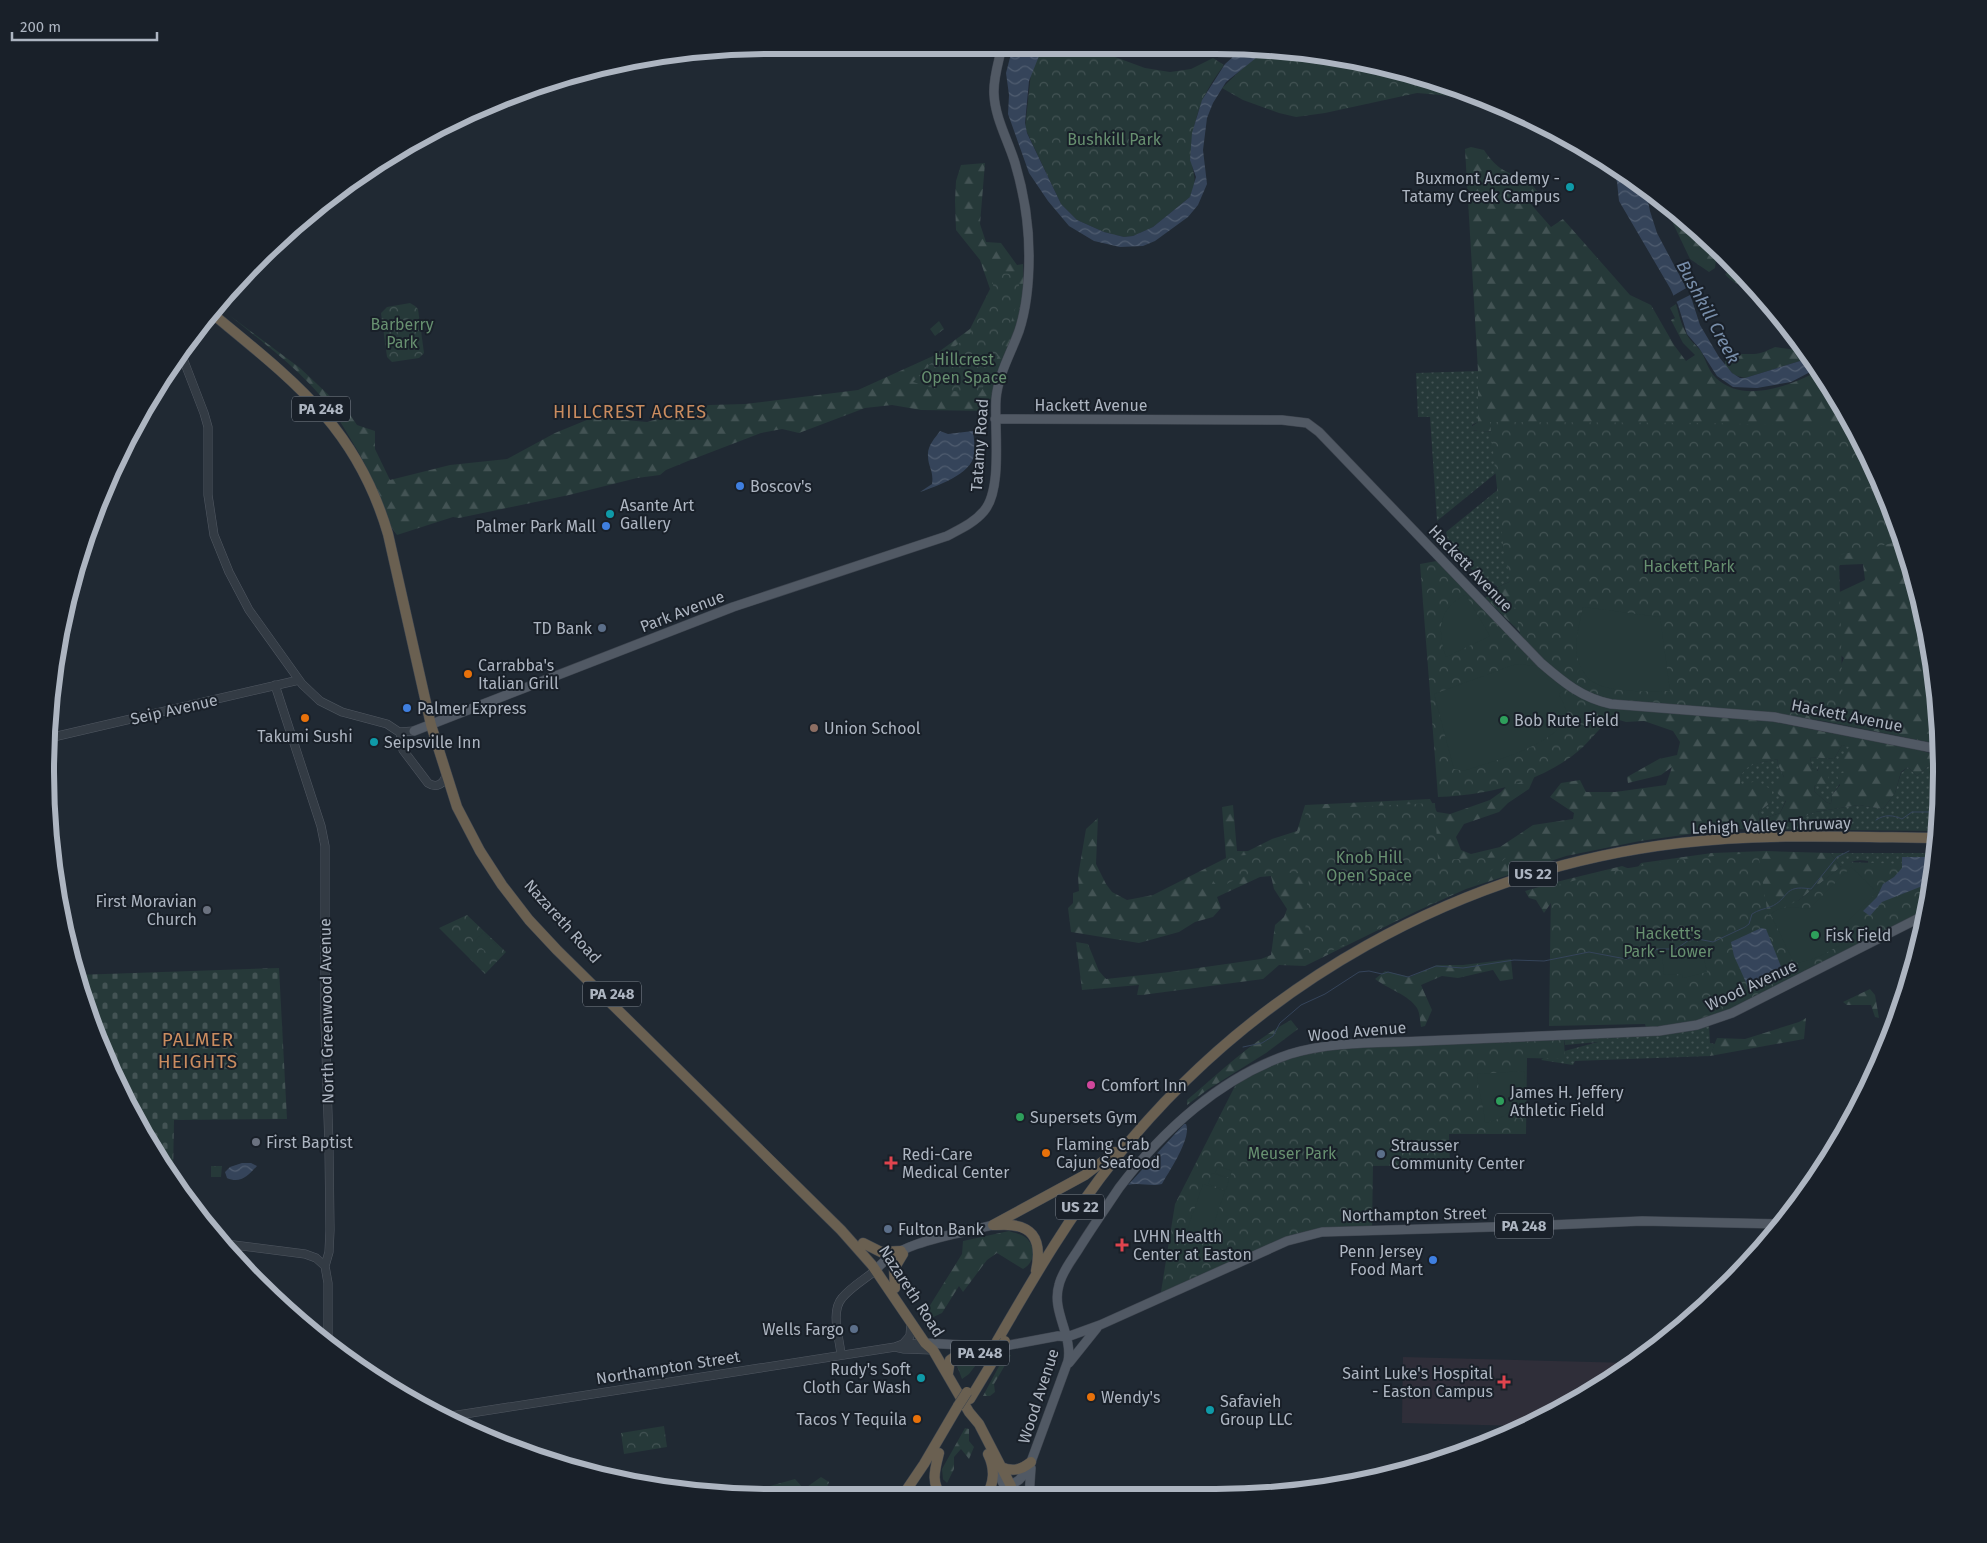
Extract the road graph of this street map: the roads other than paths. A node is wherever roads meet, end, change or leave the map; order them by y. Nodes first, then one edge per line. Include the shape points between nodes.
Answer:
1 (1000, 54) edge
2 (217, 317) edge
3 (184, 361) edge
4 (995, 419) junction
5 (947, 536) joint
6 (299, 680) junction
7 (275, 685) junction
8 (435, 724) junction
9 (414, 731) junction
10 (400, 733) junction
11 (55, 737) edge
12 (1932, 747) edge
13 (407, 756) junction
14 (445, 771) junction
15 (1930, 838) edge
16 (1929, 844) edge
17 (1918, 918) edge
18 (1131, 1139) junction
19 (1772, 1224) edge
20 (993, 1225) junction
21 (863, 1243) junction
22 (232, 1245) edge
23 (902, 1253) junction
24 (325, 1266) junction
25 (879, 1268) junction
26 (1035, 1279) junction
27 (895, 1288) junction
28 (911, 1323) junction
29 (1100, 1325) junction
30 (328, 1335) edge
31 (1067, 1336) junction
32 (1001, 1341) junction
33 (903, 1344) junction
34 (930, 1345) junction
35 (895, 1347) junction
36 (963, 1351) junction
37 (841, 1355) junction
38 (1066, 1367) junction
39 (948, 1373) junction
40 (963, 1410) junction
41 (455, 1415) edge
42 (939, 1453) junction
43 (1031, 1462) junction
44 (996, 1464) junction
45 (906, 1489) edge
46 (915, 1489) edge
47 (937, 1489) edge
48 (990, 1489) edge
49 (1007, 1489) edge
50 (1010, 1489) edge
51 (1029, 1489) edge

1 - 4 main road, Tatamy Road via 994,102 1021,186 1028,227 1029,265 1025,311 998,389
2 - 8 highway, Nazareth Road / PA 248 via 293,381 325,414 362,468 388,534
3 - 6 street via 208,427 208,502 217,545 249,610
4 - 5 main road, Tatamy Road via 995,477 990,500 970,524
4 - 12 main road, Hackett Avenue via 1277,420 1307,423 1320,432 1541,663 1570,688 1590,699 1611,704 1774,717
5 - 8 main road, Park Avenue via 733,607
6 - 7 street, Seip Avenue
6 - 10 street via 329,706 385,723
7 - 11 street, Seip Avenue
7 - 24 street, North Greenwood Avenue via 325,846 324,1019 330,1230
8 - 9 main road, Park Avenue
8 - 14 highway, Nazareth Road / PA 248
8 - 21 highway, Nazareth Road / PA 248 via 473,825 495,863 530,911
9 - 10 street
9 - 13 street via 406,742
10 - 13 street
13 - 14 street via 431,785 442,783
14 - 25 highway, Nazareth Road / PA 248 via 462,819 480,851 529,920
15 - 18 highway, Lehigh Valley Thruway / US 22 via 1749,837 1679,843 1569,864 1476,894 1380,938 1288,994 1204,1062
16 - 32 highway, Lehigh Valley Thruway / US 22 via 1737,844 1632,855 1580,866 1502,890 1381,943 1320,979 1270,1015 1228,1048 1171,1103 1124,1156 1087,1206
17 - 31 main road, Wood Avenue via 1732,1013 1692,1026 1659,1031 1333,1046 1298,1052 1266,1064 1221,1090 1179,1121 1145,1156 1109,1203 1066,1268 1058,1286 1057,1306
18 - 20 highway via 1085,1175
18 - 26 highway, Lehigh Valley Thruway / US 22 via 1081,1204
19 - 29 main road, Northampton Street / PA 248 via 1642,1221 1322,1232 1286,1241
20 - 23 main road via 920,1243
20 - 26 highway via 1025,1228 1037,1241 1039,1251
21 - 23 highway via 881,1252
21 - 25 highway, Nazareth Road / PA 248
22 - 24 street via 305,1254
23 - 25 main road
23 - 27 highway via 894,1269
24 - 30 street, North Greenwood Avenue
25 - 27 highway, Nazareth Road / PA 248
25 - 28 highway, Nazareth Road / PA 248
25 - 37 street via 843,1296 839,1303 837,1319
26 - 32 highway, Lehigh Valley Thruway / US 22
27 - 34 highway, Nazareth Road / PA 248
28 - 33 street via 910,1336
28 - 34 highway, Nazareth Road / PA 248
29 - 31 main road, Northampton Street / PA 248
29 - 38 main road
31 - 34 main road, Northampton Street / PA 248 via 999,1347
31 - 36 main road, Northampton Street / PA 248 via 1060,1342 1027,1349
31 - 38 main road, Wood Avenue via 1070,1349
32 - 40 highway, Lehigh Valley Thruway / US 22, bridge
33 - 34 street, Northampton Street
33 - 35 street, Northampton Street
34 - 35 street, Northampton Street via 904,1349
34 - 36 main road, Northampton Street / PA 248
34 - 39 highway
35 - 37 street, Northampton Street
36 - 39 highway via 950,1360
37 - 41 street, Northampton Street
38 - 43 main road, Wood Avenue
39 - 40 highway
40 - 42 highway, Lehigh Valley Thruway / US 22
40 - 44 highway
40 - 45 highway, Lehigh Valley Thruway / US 22
42 - 46 highway, Lehigh Valley Thruway / US 22
42 - 47 highway via 934,1479
43 - 44 highway via 1017,1470
43 - 50 main road, Wood Avenue via 1024,1476
43 - 51 main road
44 - 48 highway
44 - 49 highway

